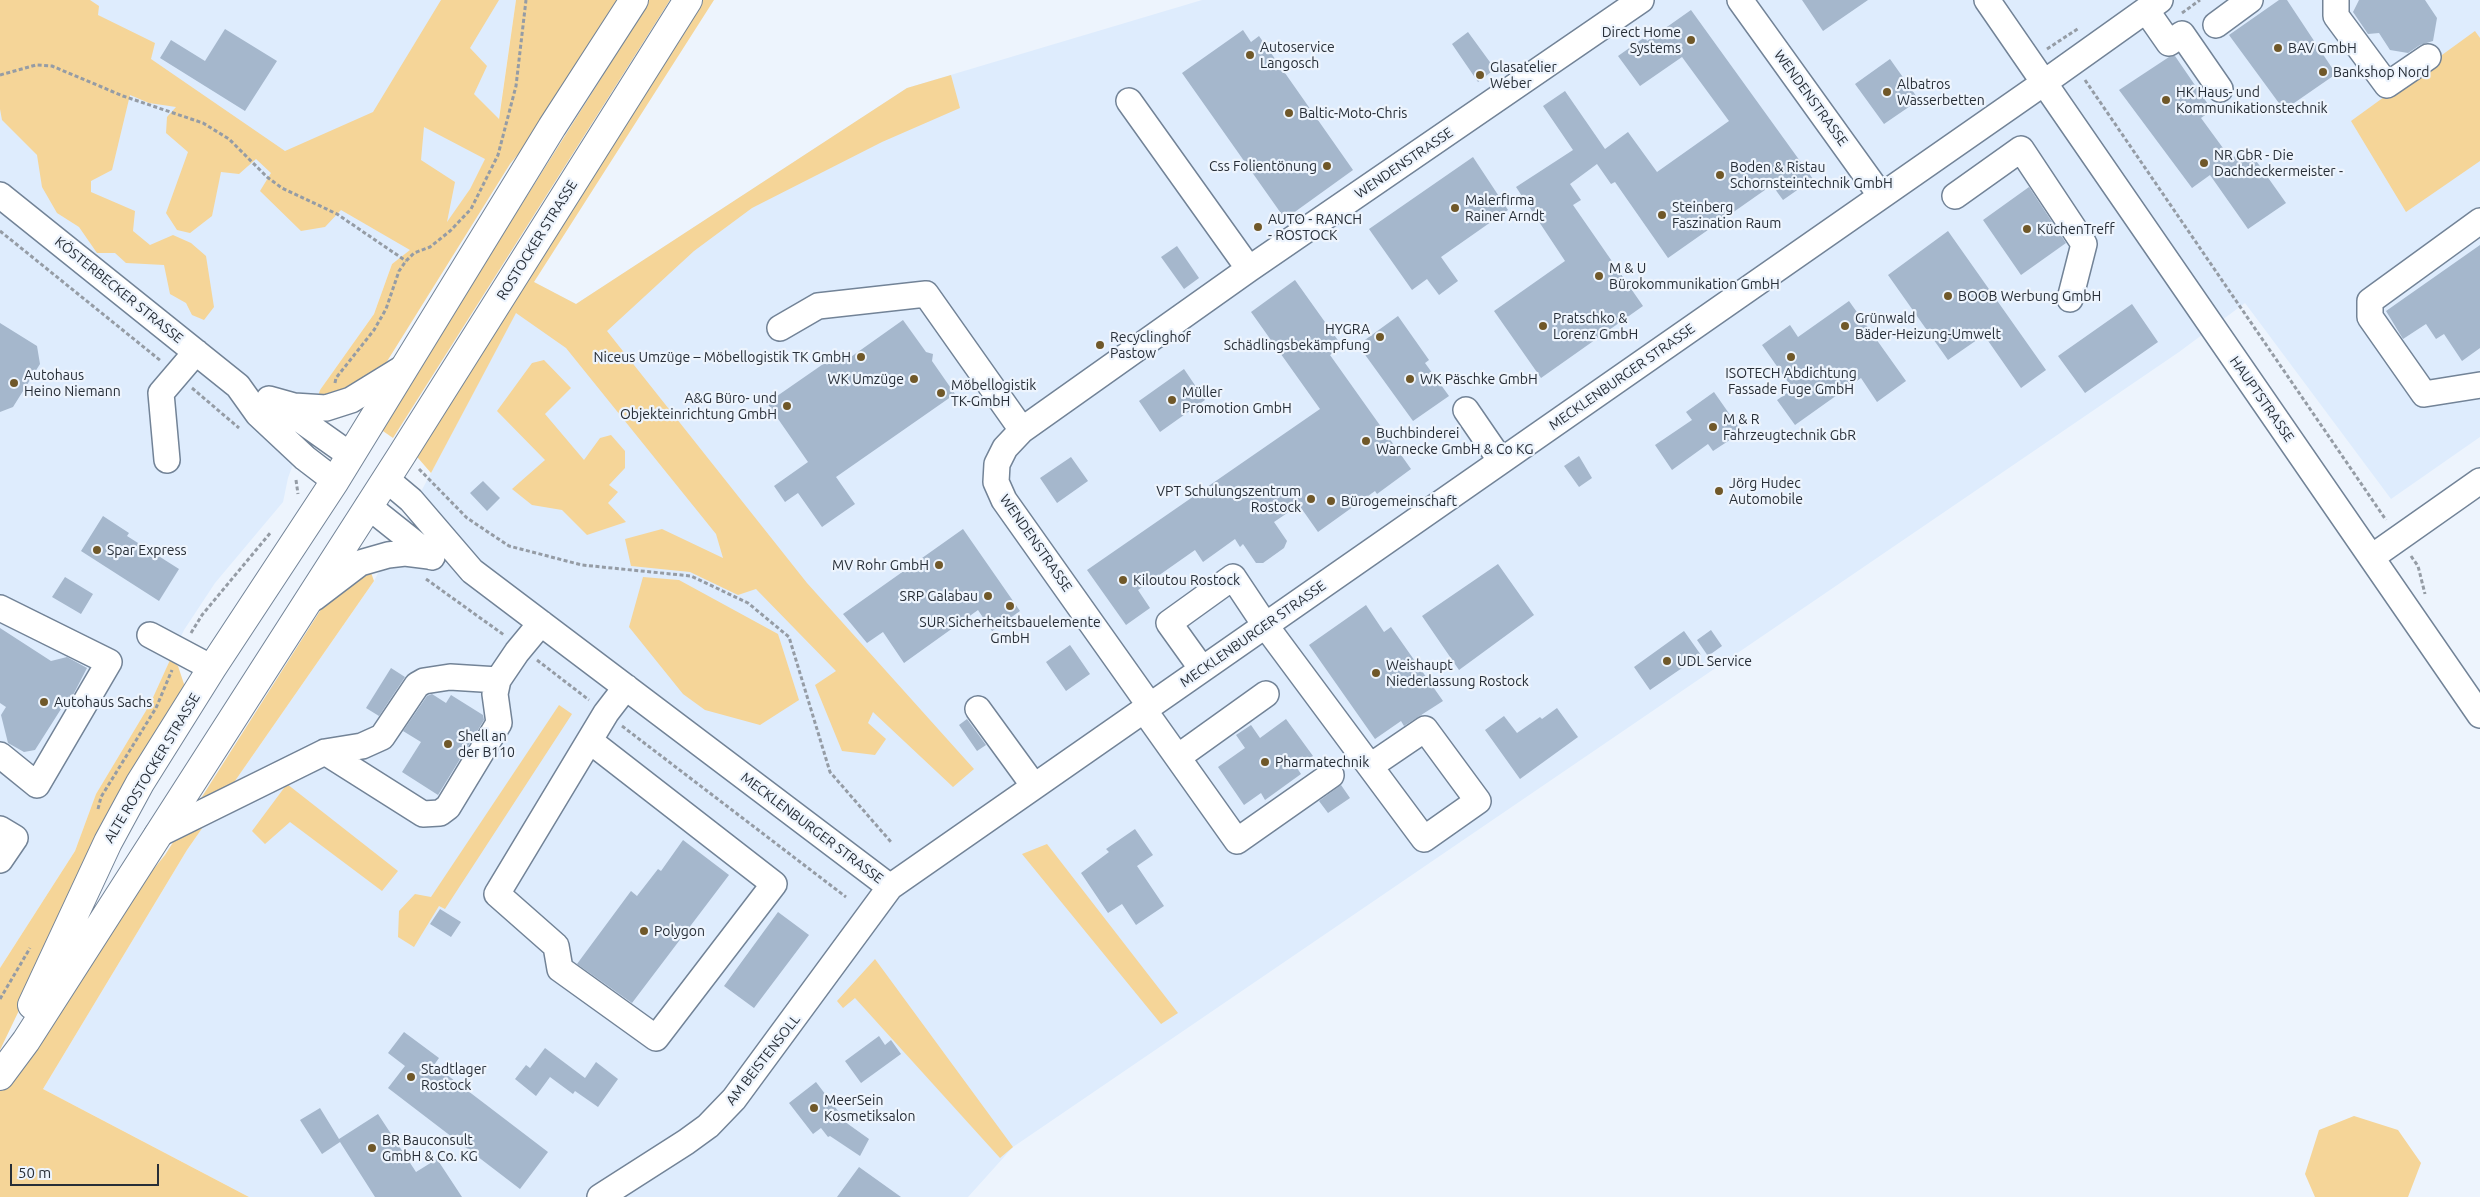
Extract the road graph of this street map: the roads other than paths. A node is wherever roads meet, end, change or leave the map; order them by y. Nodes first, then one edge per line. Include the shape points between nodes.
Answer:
1 (634, 0) edge
2 (688, 0) edge
3 (1641, 0) edge
4 (1740, 0) edge
5 (1987, 0) edge
6 (2250, 0) edge
7 (2336, 0) edge
8 (2153, 5) edge
9 (2216, 25) dead end
10 (2428, 57) dead end
11 (2045, 82) junction
12 (2220, 89) dead end
13 (1129, 101) dead end
14 (1963, 140) junction
15 (1987, 173) junction
16 (0, 195) edge
17 (1881, 196) junction
18 (1955, 196) dead end
19 (2480, 221) edge
20 (1249, 269) junction
21 (2070, 299) dead end
22 (780, 328) dead end
23 (196, 352) junction
24 (403, 368) junction
25 (2480, 385) edge
26 (238, 386) junction
27 (269, 399) junction
28 (1466, 410) dead end
29 (1022, 430) junction
30 (350, 455) junction
31 (167, 460) dead end
32 (1501, 461) junction
33 (386, 480) junction
34 (335, 481) junction
35 (2480, 481) edge
36 (368, 506) junction
37 (429, 556) junction
38 (2372, 557) junction
39 (472, 571) junction
40 (0, 608) edge
41 (302, 608) junction
42 (541, 623) junction
43 (1265, 625) junction
44 (150, 635) dead end
45 (212, 668) junction
46 (1202, 669) junction
47 (498, 680) junction
48 (626, 687) junction
49 (1266, 694) dead end
50 (1147, 708) junction
51 (978, 709) dead end
52 (2480, 715) edge
53 (590, 741) junction
54 (325, 752) junction
55 (0, 755) edge
56 (1178, 757) junction
57 (1372, 765) dead end
58 (1331, 775) dead end
59 (1034, 786) junction
60 (0, 829) edge
61 (157, 835) junction
62 (0, 860) edge
63 (890, 887) junction
64 (0, 1074) edge
65 (600, 1197) edge

1 - 24 main road
2 - 33 main road, ROSTOCKER STRASSE
3 - 20 street, WENDENSTRASSE
4 - 17 street, WENDENSTRASSE
5 - 11 street, HAUPTSTRASSE
6 - 9 street
7 - 10 street via 2336,16 2387,85
8 - 11 street, MECKLENBURGER STRASSE via 2065,53
8 - 12 street via 2170,43 2182,34
11 - 14 street, MECKLENBURGER STRASSE
11 - 38 street, HAUPTSTRASSE
13 - 20 street
14 - 15 street
14 - 17 street, MECKLENBURGER STRASSE
15 - 18 street
15 - 21 street via 2021,149 2084,244
16 - 23 street, KÖSTERBECKER STRASSE
17 - 32 street, MECKLENBURGER STRASSE
19 - 25 street via 2370,301 2370,317 2424,394
20 - 29 street, WENDENSTRASSE
22 - 29 street via 818,306 926,294
23 - 26 street, KÖSTERBECKER STRASSE
23 - 31 street via 161,394
24 - 27 street, KÖSTERBECKER STRASSE via 351,400 335,405 312,408
24 - 30 main road
26 - 27 street, KÖSTERBECKER STRASSE
26 - 34 street, KÖSTERBECKER STRASSE via 258,414
27 - 30 street, KÖSTERBECKER STRASSE
28 - 32 street
29 - 50 street, WENDENSTRASSE via 1005,448 997,464 996,482 1004,500
30 - 33 main road
30 - 34 main road
32 - 43 street, MECKLENBURGER STRASSE
33 - 36 main road, ROSTOCKER STRASSE
33 - 39 street, MECKLENBURGER STRASSE via 411,500
34 - 36 main road
34 - 45 main road, ALTE ROSTOCKER STRASSE
35 - 38 street
36 - 37 street, MECKLENBURGER STRASSE
36 - 41 main road, ALTE ROSTOCKER STRASSE
37 - 39 street, MECKLENBURGER STRASSE
37 - 41 street via 405,553 360,563
38 - 52 street, HAUPTSTRASSE
39 - 42 street, MECKLENBURGER STRASSE
40 - 55 street via 109,662 37,785
41 - 61 main road, ALTE ROSTOCKER STRASSE
42 - 47 street
42 - 48 street, MECKLENBURGER STRASSE
43 - 46 street, MECKLENBURGER STRASSE
43 - 46 street via 1233,577 1170,623
43 - 57 street
44 - 45 street
45 - 64 main road, ALTE ROSTOCKER STRASSE via 140,783 108,842
46 - 50 street, MECKLENBURGER STRASSE
47 - 54 street via 450,677 424,681 417,685 382,737 362,746
47 - 54 street via 495,694 499,723 448,807 440,814 423,814
48 - 53 street
48 - 63 street, MECKLENBURGER STRASSE
49 - 56 street
50 - 56 street, WENDENSTRASSE
50 - 59 street, MECKLENBURGER STRASSE
51 - 59 street
53 - 53 street via 774,884 656,1038 560,969 556,946 497,894
54 - 61 street
56 - 58 street, WENDENSTRASSE via 1237,841
59 - 63 street, MECKLENBURGER STRASSE
60 - 62 street via 15,838
61 - 64 main road, ALTE ROSTOCKER STRASSE via 26,1041
63 - 65 street, AM BEISTENSOLL via 734,1099 708,1126

